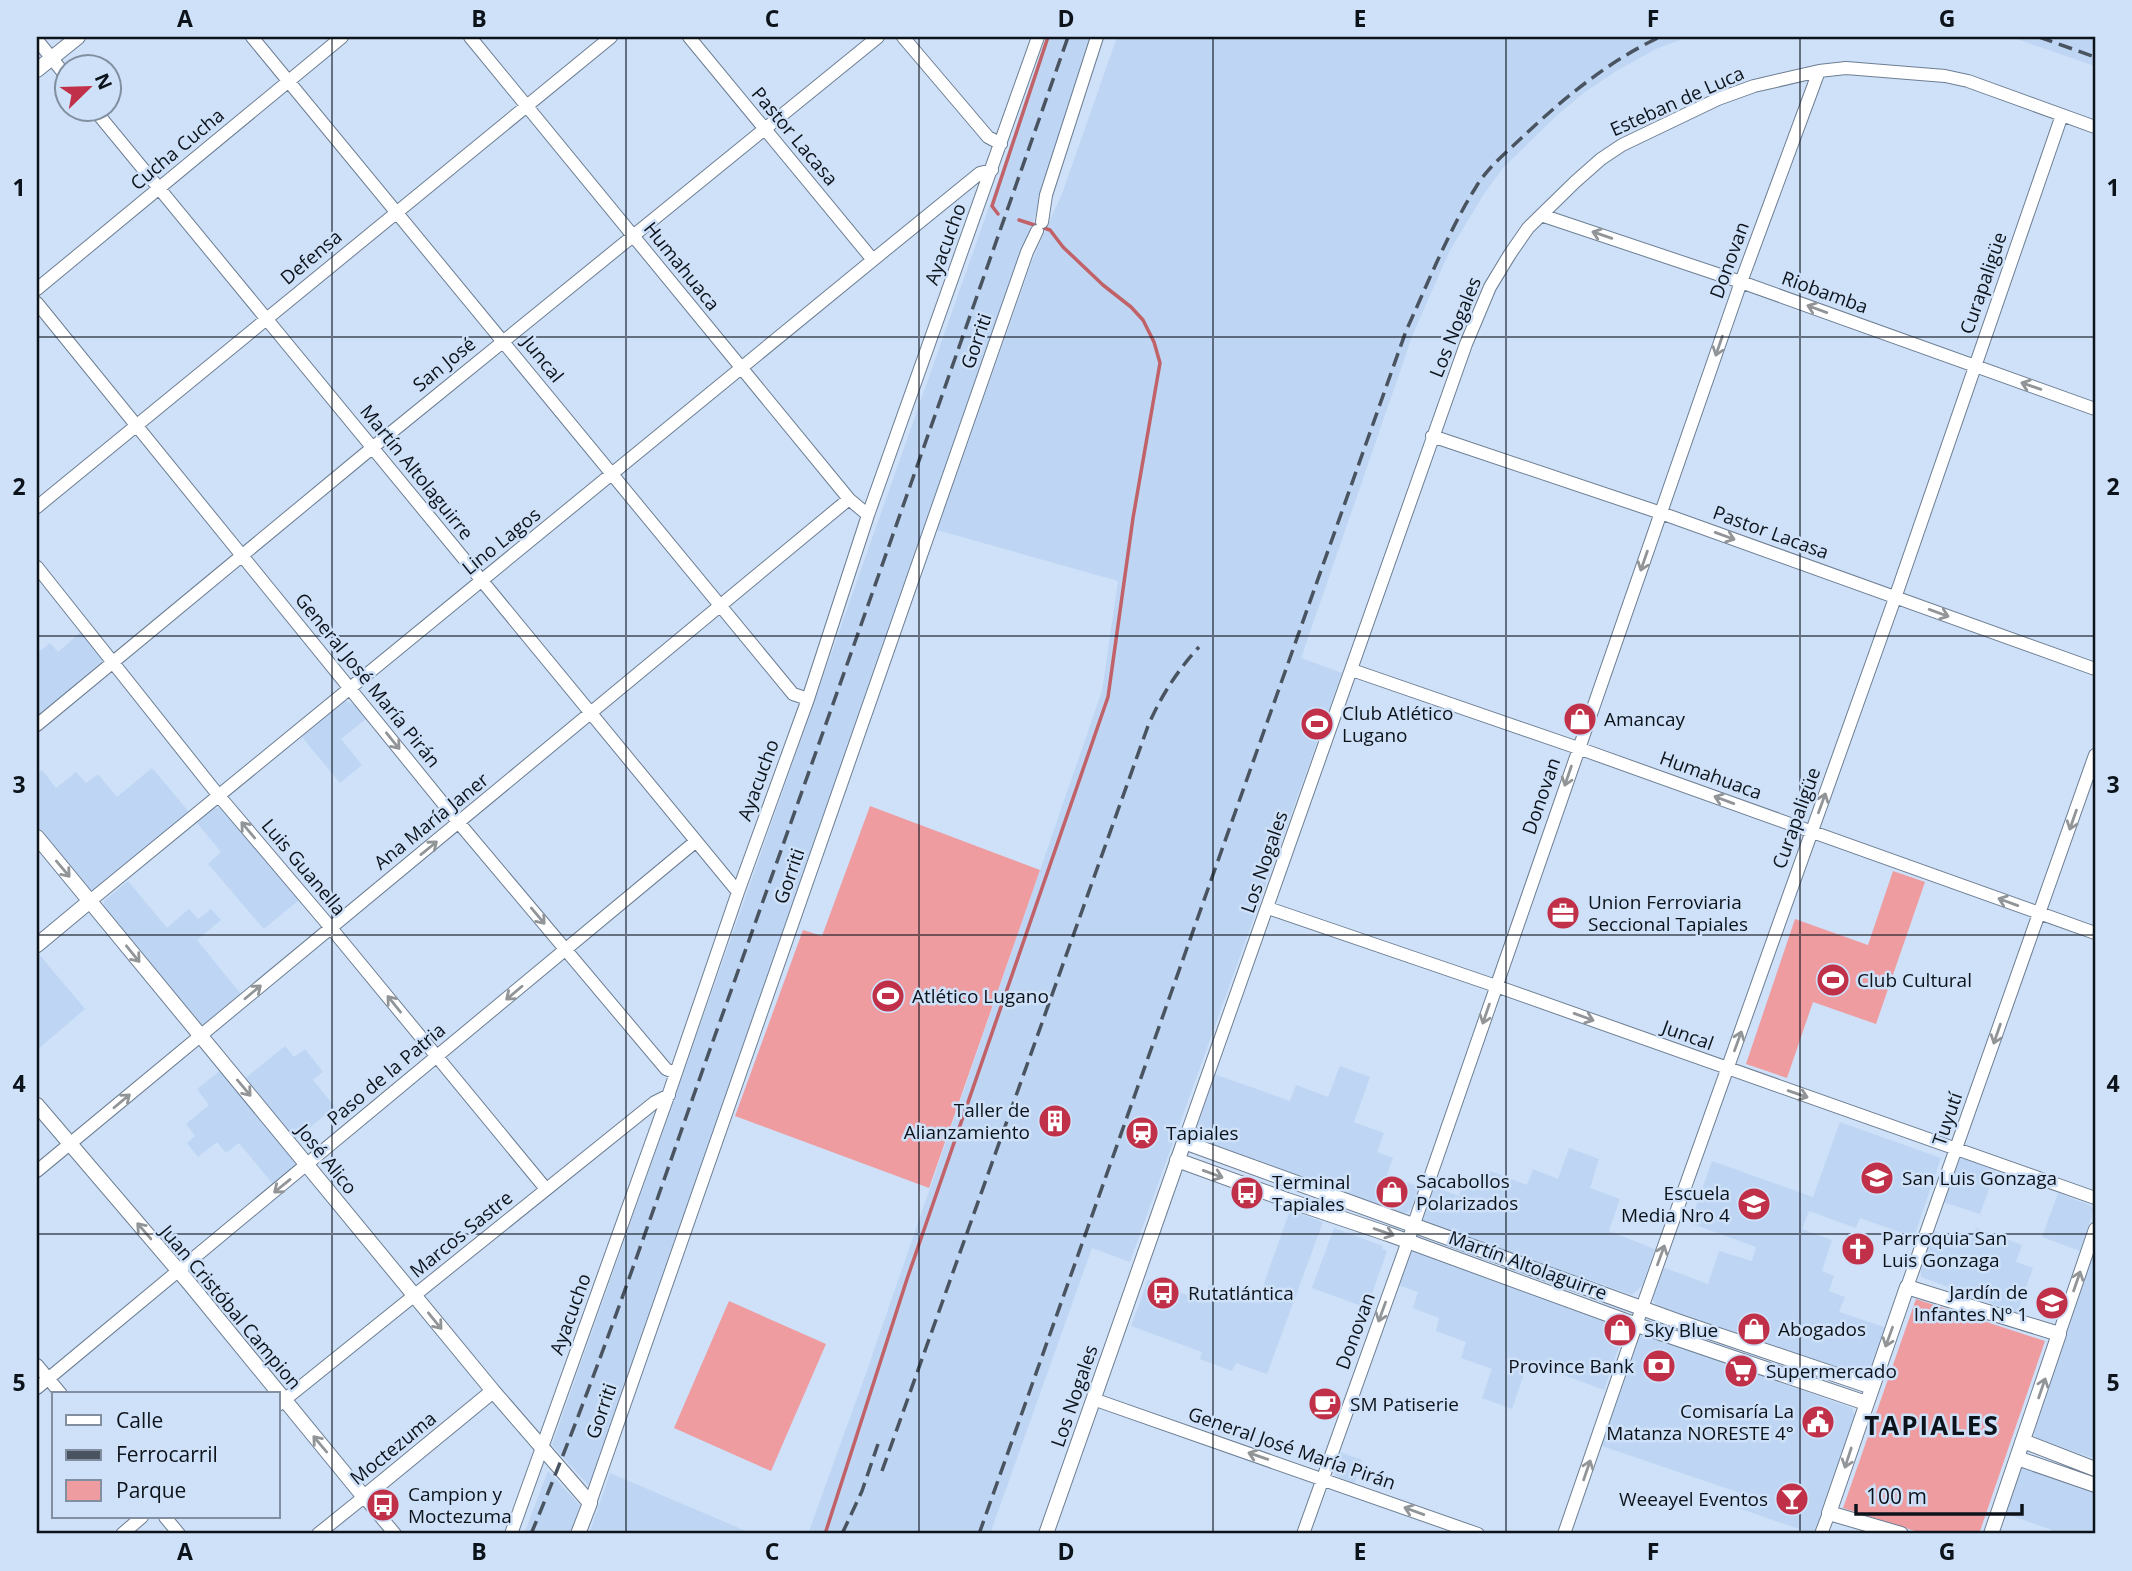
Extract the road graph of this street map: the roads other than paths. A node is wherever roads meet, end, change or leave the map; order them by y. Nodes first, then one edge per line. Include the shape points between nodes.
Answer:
1 (78, 37) edge
2 (251, 37) edge
3 (342, 37) edge
4 (470, 37) edge
5 (611, 37) edge
6 (689, 37) edge
7 (878, 37) edge
8 (903, 37) edge
9 (1038, 37) edge
10 (1097, 37) edge
11 (37, 40) edge
12 (59, 52) edge
13 (52, 58) joint
14 (37, 70) edge
15 (1819, 71) junction
16 (289, 81) junction
17 (527, 105) junction
18 (2062, 115) junction
19 (104, 122) edge
20 (2095, 127) edge
21 (764, 130) junction
22 (1001, 144) junction
23 (992, 170) junction
24 (159, 189) junction
25 (396, 211) junction
26 (1541, 215) junction
27 (633, 236) junction
28 (873, 260) junction
29 (1741, 282) junction
30 (37, 289) edge
31 (37, 303) edge
32 (267, 319) junction
33 (504, 341) junction
34 (1974, 366) junction
35 (741, 368) junction
36 (2095, 409) edge
37 (136, 424) junction
38 (1433, 436) junction
39 (372, 448) junction
40 (611, 475) junction
41 (849, 499) junction
42 (37, 507) edge
43 (1661, 513) junction
44 (868, 515) junction
45 (242, 555) junction
46 (37, 567) edge
47 (482, 581) junction
48 (1895, 598) junction
49 (720, 606) junction
50 (113, 662) junction
51 (2095, 669) edge
52 (1352, 670) junction
53 (349, 688) junction
54 (807, 699) junction
55 (590, 715) junction
56 (37, 725) edge
57 (1578, 748) junction
58 (2095, 755) edge
59 (219, 796) junction
60 (459, 823) junction
61 (1812, 831) junction
62 (37, 837) edge
63 (695, 842) junction
64 (738, 892) junction
65 (90, 901) junction
66 (1268, 908) junction
67 (2039, 914) junction
68 (331, 928) junction
69 (2095, 933) edge
70 (37, 945) edge
71 (566, 950) junction
72 (1496, 986) junction
73 (200, 1036) junction
74 (437, 1057) junction
75 (1727, 1069) junction
76 (676, 1073) junction
77 (669, 1095) junction
78 (37, 1105) edge
79 (1184, 1142) junction
80 (69, 1144) junction
81 (1957, 1149) junction
82 (1177, 1160) junction
83 (307, 1165) junction
84 (37, 1171) edge
85 (545, 1189) junction
86 (2095, 1198) edge
87 (1413, 1225) junction
88 (2095, 1229) edge
89 (1408, 1241) junction
90 (178, 1271) junction
91 (1908, 1287) junction
92 (415, 1296) junction
93 (1642, 1308) junction
94 (1637, 1325) junction
95 (2059, 1334) junction
96 (37, 1365) edge
97 (48, 1379) junction
98 (1872, 1387) junction
99 (37, 1388) edge
100 (493, 1391) junction
101 (59, 1392) edge
102 (272, 1392) edge
103 (1093, 1399) junction
104 (281, 1403) edge
105 (1866, 1403) junction
106 (2023, 1441) junction
107 (542, 1448) junction
108 (2017, 1458) junction
109 (2094, 1469) edge
110 (1322, 1479) junction
111 (2091, 1484) edge
112 (363, 1497) junction
113 (590, 1503) junction
114 (1829, 1513) junction
115 (141, 1518) edge
116 (166, 1518) edge
117 (122, 1534) edge
118 (179, 1534) edge
119 (318, 1534) edge
120 (395, 1534) edge
121 (511, 1534) edge
122 (578, 1534) edge
123 (1046, 1534) edge
124 (1303, 1534) edge
125 (1478, 1534) edge
126 (1564, 1534) edge
127 (1821, 1534) edge
128 (1901, 1534) edge
129 (1991, 1534) edge

1 - 12 street
2 - 16 street, Juncal
3 - 16 street, Cucha Cucha
4 - 17 street, Humahuaca
5 - 17 street, Defensa
6 - 21 street, Pastor Lacasa
7 - 21 street, San José
8 - 22 street via 988,137
9 - 22 street, Ayacucho
10 - 113 street, Gorriti via 1039,226
11 - 13 street
13 - 14 street
15 - 18 street, Esteban de Luca via 1846,68 1945,76
15 - 26 street, Esteban de Luca via 1718,99 1622,145
15 - 29 street, Donovan
16 - 24 street, Cucha Cucha
16 - 25 street, Juncal
17 - 25 street, Defensa
17 - 27 street, Humahuaca
18 - 20 street, Esteban de Luca
18 - 34 street, Curapaligüe
19 - 24 street, Martín Altolaguirre
21 - 27 street, San José
21 - 28 street, Pastor Lacasa
22 - 23 street, Ayacucho
23 - 28 street, Lino Lagos via 980,173
23 - 44 street, Ayacucho
24 - 30 street, Cucha Cucha
24 - 32 street, Martín Altolaguirre
25 - 32 street, Defensa
25 - 33 street, Juncal
29 -> 26 street, Riobamba
26 - 38 street, Los Nogales via 1490,287
27 - 33 street, San José
27 - 35 street, Humahuaca
28 - 35 street, Lino Lagos
34 -> 29 street, Riobamba
29 -> 43 street, Donovan
31 - 37 street, General José María Pirán
32 - 37 street, Defensa
32 - 39 street, Martín Altolaguirre
33 - 39 street, San José
33 - 40 street, Juncal
36 -> 34 street, Riobamba
34 - 48 street, Curapaligüe
35 - 40 street, Lino Lagos
35 - 41 street, Humahuaca
37 - 42 street, Defensa
37 - 45 street, General José María Pirán
38 - 43 street, Pastor Lacasa
38 - 52 street, Los Nogales
39 - 45 street, San José
39 - 47 street, Martín Altolaguirre
40 - 47 street, Lino Lagos
40 - 49 street, Juncal
41 - 44 street, Humahuaca
41 - 49 street, Ana María Janer
43 -> 48 street, Pastor Lacasa
43 -> 57 street, Donovan
44 - 54 street, Ayacucho
45 - 50 street, San José
45 - 53 street, General José María Pirán
46 - 50 street, Luis Guanella
47 - 53 street, Lino Lagos
47 - 55 street, Martín Altolaguirre
48 -> 51 street, Pastor Lacasa
61 -> 48 street, Curapaligüe
49 - 54 street, Juncal via 793,694
49 - 55 street, Ana María Janer
50 - 56 street, San José
50 - 59 street, Luis Guanella
52 - 57 street, Humahuaca
52 - 66 street, Los Nogales
53 - 59 street, Lino Lagos
53 -> 60 street, General José María Pirán
54 - 64 street, Ayacucho
55 - 60 street, Ana María Janer
55 - 63 street, Martín Altolaguirre
61 -> 57 street, Humahuaca
57 -> 72 street, Donovan
58 -> 67 street, Tuyutí
59 - 65 street, Lino Lagos
68 -> 59 street, Luis Guanella
68 -> 60 street, Ana María Janer
60 -> 71 street, General José María Pirán
67 -> 61 street, Humahuaca
75 -> 61 street, Curapaligüe
62 -> 65 street, José Alico
63 - 64 street, Martín Altolaguirre
63 - 71 street, Paso de la Patria
64 - 76 street, Ayacucho
65 - 70 street, Lino Lagos
65 -> 73 street, José Alico
66 - 72 street, Juncal
66 - 79 street, Los Nogales
67 - 69 street, Humahuaca
67 -> 81 street, Tuyutí
73 -> 68 street, Ana María Janer
74 -> 68 street, Luis Guanella
71 -> 74 street, Paso de la Patria
71 - 76 street, General José María Pirán via 666,1069
72 -> 75 street, Juncal
72 -> 87 street, Donovan
80 -> 73 street, Ana María Janer
73 -> 83 street, José Alico
74 - 83 street, Paso de la Patria
74 - 85 street, Luis Guanella
75 -> 81 street, Juncal
93 -> 75 street, Curapaligüe
76 - 77 street, Ayacucho
77 - 85 street, Marcos Sastre
77 - 107 street, Ayacucho
78 - 80 street, Juan Cristóbal Campion
79 - 82 street, Los Nogales
79 - 87 street, Martín Altolaguirre
80 - 84 street, Ana María Janer
90 -> 80 street, Juan Cristóbal Campion
81 - 86 street, Juncal
81 - 91 street, Tuyutí
82 -> 89 street, Martín Altolaguirre
82 - 103 street, Los Nogales
83 -> 90 street, Paso de la Patria
83 - 92 street, José Alico
85 - 92 street, Marcos Sastre
87 - 89 street, Donovan
87 - 93 street, Martín Altolaguirre
95 -> 88 street
89 - 94 street, Martín Altolaguirre
89 -> 110 street, Donovan
90 - 97 street, Paso de la Patria
90 - 102 street, Juan Cristóbal Campion
91 - 95 street
91 -> 98 street, Tuyutí
92 -> 100 street, José Alico
92 - 104 street, Marcos Sastre
93 - 94 street, Curapaligüe
93 - 98 street, Martín Altolaguirre
94 - 105 street, Martín Altolaguirre
126 -> 94 street, Curapaligüe
106 -> 95 street
96 - 97 street
97 - 99 street, Paso de la Patria
97 - 101 street
98 - 105 street, Tuyutí
100 - 107 street, José Alico
100 - 112 street, Moctezuma
110 -> 103 street, General José María Pirán
103 - 123 street, Los Nogales
112 -> 104 street, Juan Cristóbal Campion
105 -> 114 street, Tuyutí
106 - 108 street
106 - 109 street
107 - 113 street, José Alico
107 - 121 street, Ayacucho
108 - 111 street
108 - 129 street
109 - 111 street
110 - 124 street, Donovan
125 -> 110 street, General José María Pirán
112 - 119 street, Moctezuma
112 - 120 street, Juan Cristóbal Campion
113 - 122 street, Gorriti
114 - 127 street, Tuyutí
114 - 128 street
115 - 117 street
116 - 118 street

